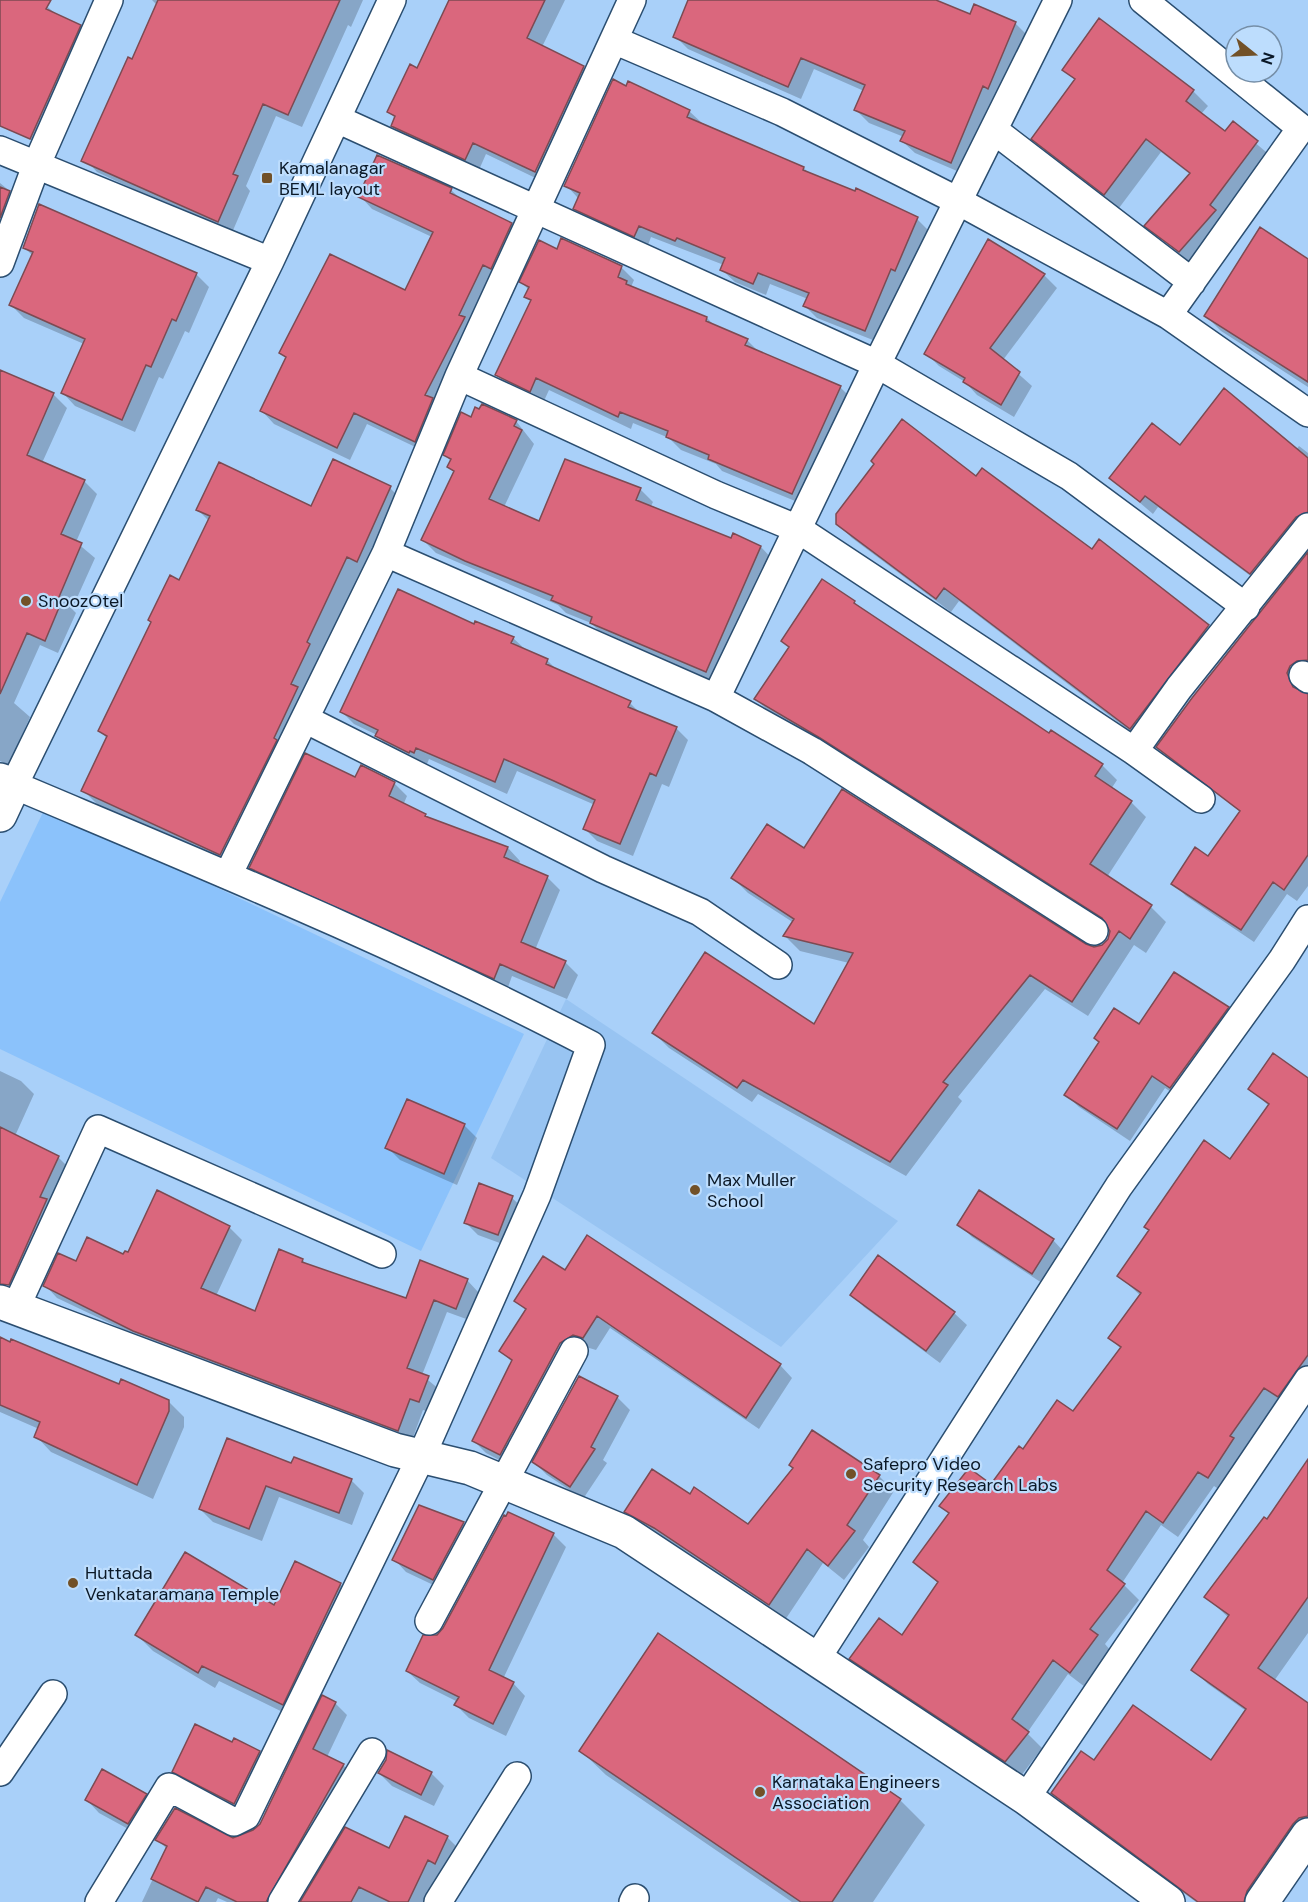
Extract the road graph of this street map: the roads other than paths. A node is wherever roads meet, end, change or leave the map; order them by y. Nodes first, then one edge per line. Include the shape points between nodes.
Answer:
1 (108, 0) edge
2 (392, 0) edge
3 (632, 0) edge
4 (1058, 0) edge
5 (1143, 0) edge
6 (614, 40) junction
7 (1300, 113) edge
8 (337, 119) junction
9 (995, 131) junction
10 (0, 150) edge
11 (36, 166) junction
12 (958, 201) junction
13 (538, 209) junction
14 (270, 261) junction
15 (0, 263) edge
16 (1192, 282) junction
17 (1168, 315) junction
18 (877, 364) junction
19 (459, 376) junction
20 (1308, 413) edge
21 (1308, 527) edge
22 (798, 529) junction
23 (386, 553) junction
24 (1246, 606) junction
25 (716, 698) junction
26 (305, 719) junction
27 (1134, 751) junction
28 (7, 783) edge
29 (1201, 800) dead end
30 (0, 815) edge
31 (228, 875) junction
32 (1308, 919) edge
33 (1094, 931) dead end
34 (778, 965) dead end
35 (382, 1254) dead end
36 (8, 1305) edge
37 (574, 1351) dead end
38 (1308, 1380) edge
39 (421, 1457) junction
40 (504, 1482) junction
41 (429, 1621) dead end
42 (817, 1658) junction
43 (53, 1694) dead end
44 (372, 1752) dead end
45 (0, 1773) edge
46 (518, 1776) dead end
47 (1026, 1798) junction
48 (1308, 1835) edge
49 (99, 1902) edge
50 (282, 1902) edge
51 (438, 1902) edge
52 (1168, 1902) edge
53 (1262, 1902) edge

1 - 11 street
2 - 8 street
3 - 6 street
4 - 9 street
5 - 7 street
6 - 12 street via 782,112
6 - 13 street
7 - 16 street via 1301,128
8 - 13 street
8 - 14 street
9 - 12 street
9 - 16 street
10 - 11 street
11 - 14 street
11 - 15 street
12 - 17 street
12 - 18 street
13 - 18 street
13 - 19 street
14 - 28 street
16 - 17 street
17 - 20 street
18 - 22 street
18 - 24 street via 1068,476
19 - 22 street
19 - 23 street
21 - 24 street
22 - 25 street
22 - 27 street
23 - 25 street
23 - 26 street
24 - 27 street
25 - 33 street via 812,751
26 - 31 street
26 - 34 street via 603,869 700,912
27 - 29 street
28 - 30 street
28 - 31 street
31 - 39 street via 526,1010 591,1045 537,1195
32 - 42 street via 1119,1186
35 - 36 street via 98,1129
36 - 39 street
37 - 40 street
38 - 47 street
39 - 40 street via 470,1468
39 - 49 street via 246,1815 234,1822 169,1787
40 - 41 street
40 - 42 street via 624,1532
42 - 47 street
43 - 45 street
44 - 50 street
46 - 51 street
47 - 52 street
48 - 53 street

